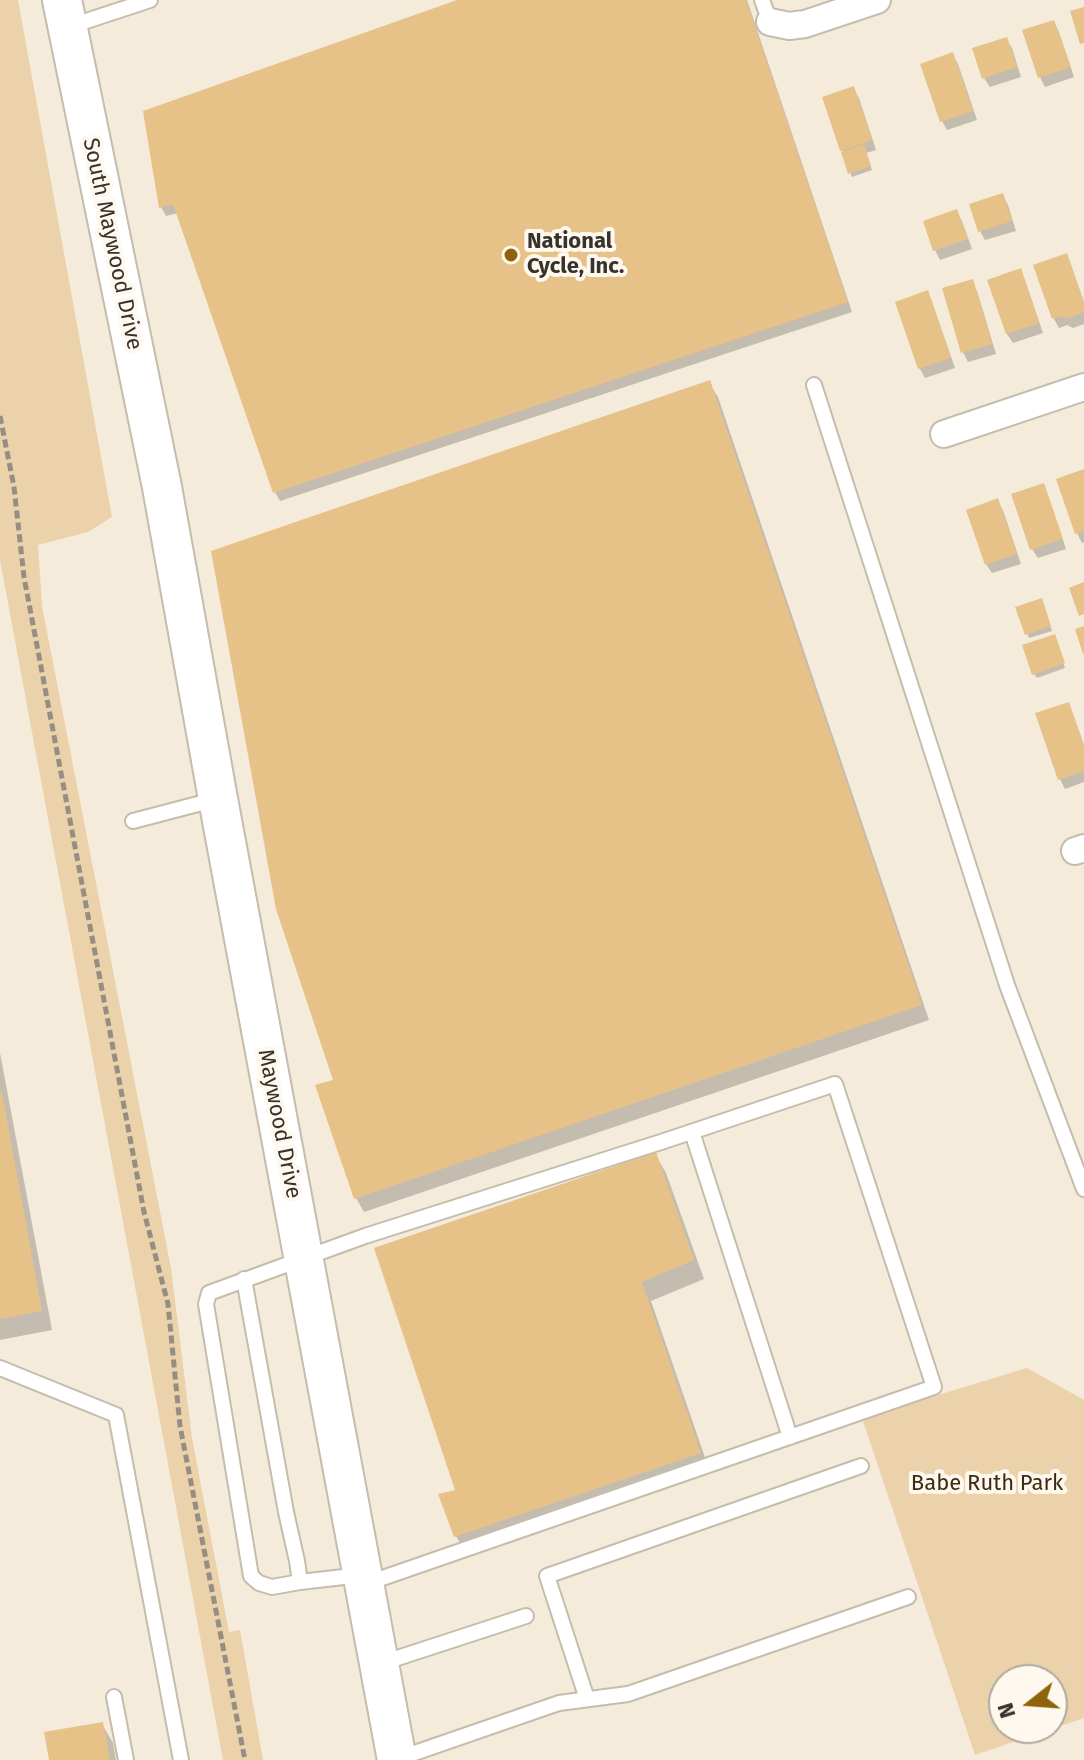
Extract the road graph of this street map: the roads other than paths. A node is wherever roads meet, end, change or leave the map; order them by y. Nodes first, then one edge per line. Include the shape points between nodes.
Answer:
1 (150, 0) edge
2 (877, 0) edge
3 (766, 11) edge
4 (65, 14) edge
5 (814, 385) dead end
6 (1084, 387) edge
7 (944, 434) dead end
8 (162, 487) joint
9 (218, 799) junction
10 (133, 821) dead end
11 (692, 1132) junction
12 (1084, 1189) edge
13 (304, 1257) junction
14 (244, 1279) junction
15 (0, 1368) edge
16 (790, 1437) junction
17 (861, 1466) dead end
18 (363, 1580) junction
19 (300, 1582) junction
20 (908, 1597) dead end
21 (526, 1616) dead end
22 (379, 1664) junction
23 (114, 1697) dead end
24 (587, 1699) junction
25 (396, 1759) edge
26 (126, 1760) edge
27 (181, 1760) edge

1 - 4 lane
2 - 3 street via 789,26
4 - 8 street, South Maywood Drive
5 - 12 lane via 1007,985
6 - 7 street
8 - 9 street, Maywood Drive
9 - 10 lane
9 - 13 street, Maywood Drive
11 - 13 lane
11 - 16 lane
11 - 16 lane via 835,1084 934,1387
13 - 14 lane
13 - 18 street, Maywood Drive
14 - 19 lane
14 - 19 lane via 209,1293 206,1304 251,1576 272,1587
15 - 27 lane via 116,1415
16 - 18 lane
17 - 24 lane via 547,1576
18 - 19 lane
18 - 22 street, Maywood Drive
20 - 24 lane via 628,1694
21 - 22 lane
22 - 25 street, Maywood Drive
23 - 26 lane
24 - 25 lane via 559,1703

